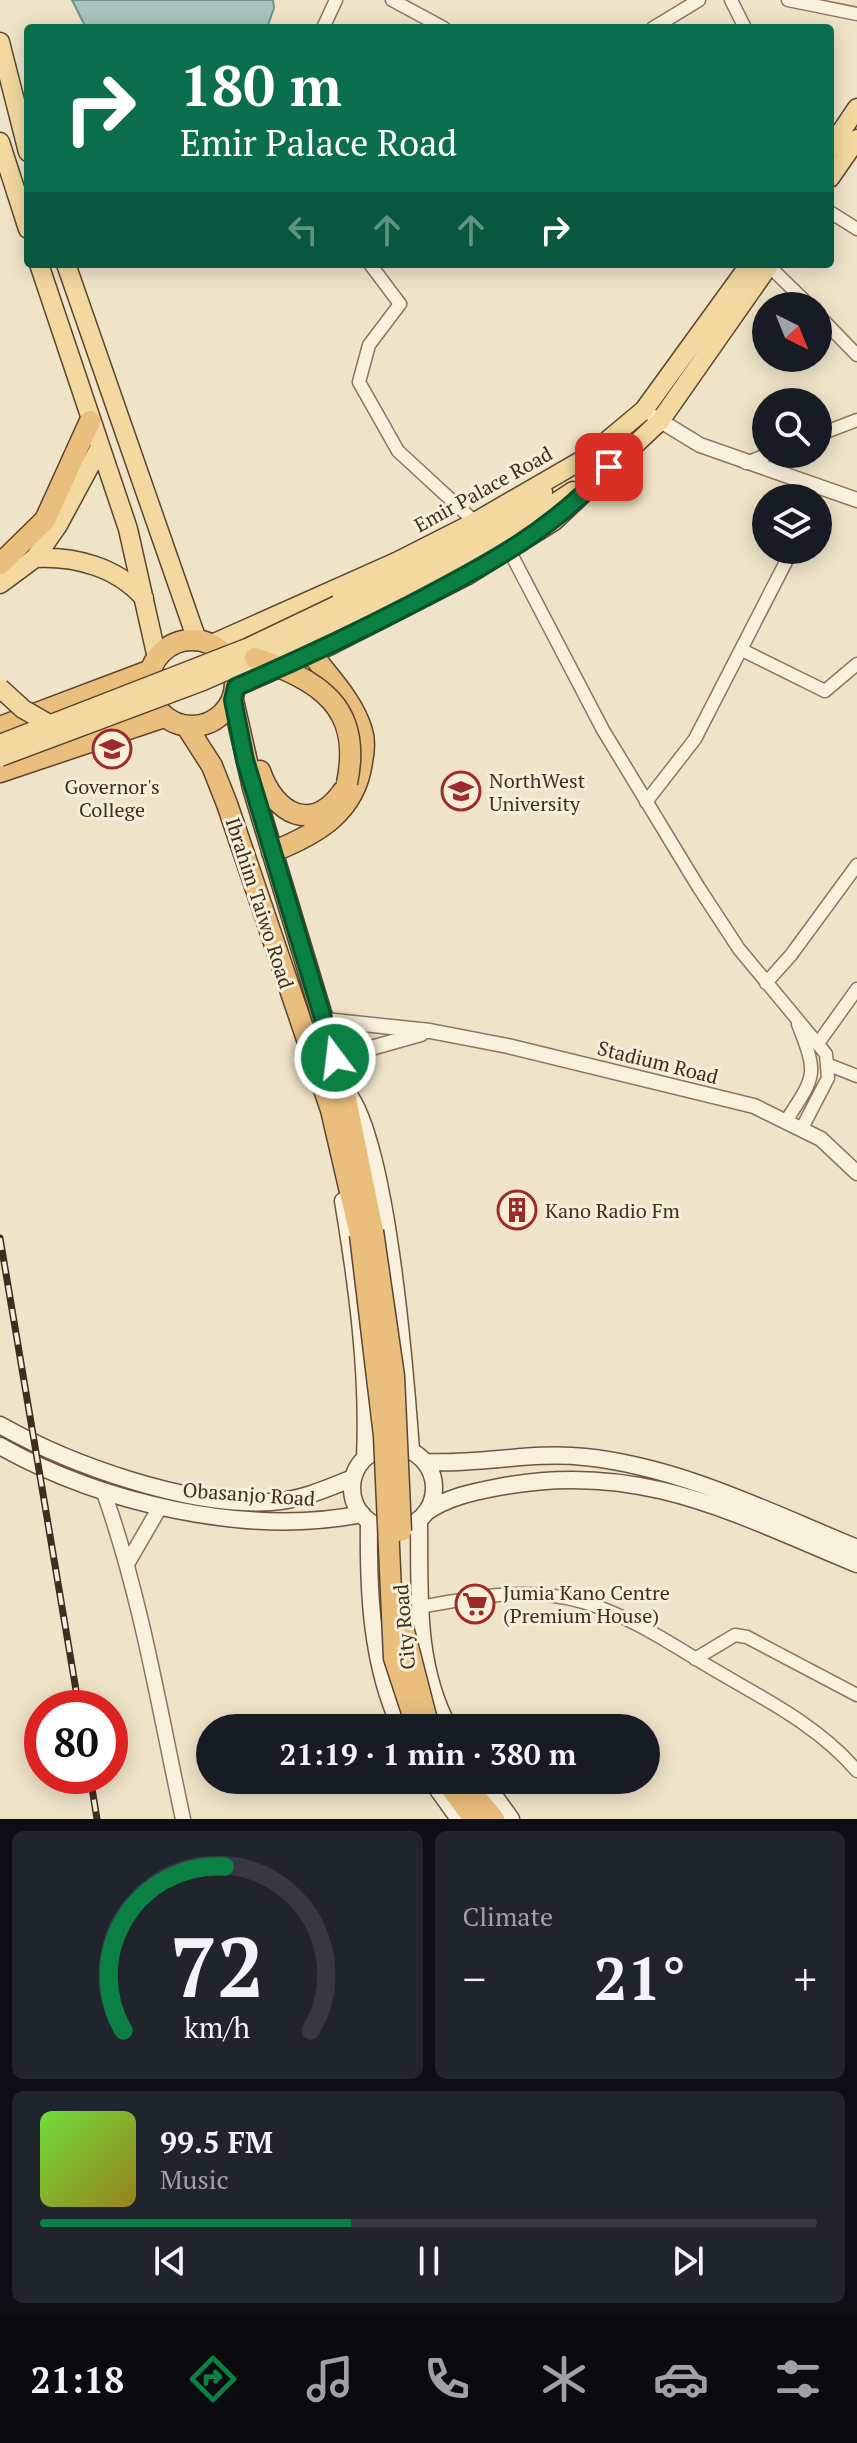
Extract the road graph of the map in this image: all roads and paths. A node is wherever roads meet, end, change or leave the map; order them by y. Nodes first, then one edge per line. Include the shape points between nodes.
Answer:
1 (336, 0) edge
2 (392, 0) edge
3 (699, 0) edge
4 (731, 0) edge
5 (788, 0) edge
6 (857, 14) edge
7 (325, 24) edge
8 (435, 24) edge
9 (660, 24) edge
10 (743, 24) edge
11 (0, 42) edge
12 (857, 108) edge
13 (24, 136) edge
14 (857, 139) edge
15 (0, 142) edge
16 (834, 142) edge
17 (834, 172) edge
18 (834, 215) edge
19 (24, 217) edge
20 (857, 229) edge
21 (40, 268) edge
22 (67, 268) edge
23 (373, 268) edge
24 (761, 268) edge
25 (761, 268) edge
26 (766, 268) edge
27 (794, 292) edge
28 (832, 327) edge
29 (854, 346) edge
30 (644, 410) junction
31 (857, 420) edge
32 (90, 421) junction
33 (660, 421) junction
34 (832, 430) edge
35 (99, 449) junction
36 (589, 456) junction
37 (752, 461) edge
38 (746, 463) junction
39 (609, 467) junction
40 (798, 484) edge
41 (832, 495) edge
42 (857, 500) edge
43 (475, 522) junction
44 (510, 552) junction
45 (35, 558) junction
46 (0, 564) edge
47 (785, 564) edge
48 (0, 584) edge
49 (145, 599) junction
50 (340, 612) junction
51 (204, 642) junction
52 (744, 651) junction
53 (311, 653) junction
54 (255, 658) junction
55 (154, 664) junction
56 (857, 664) edge
57 (852, 678) edge
58 (0, 688) edge
59 (234, 694) junction
60 (164, 717) junction
61 (237, 723) junction
62 (51, 725) junction
63 (0, 727) edge
64 (187, 727) junction
65 (0, 744) edge
66 (0, 757) edge
67 (0, 772) edge
68 (646, 802) junction
69 (272, 852) junction
70 (857, 865) edge
71 (766, 983) junction
72 (857, 989) edge
73 (796, 1018) junction
74 (325, 1020) junction
75 (430, 1031) junction
76 (819, 1042) junction
77 (335, 1058) junction
78 (829, 1065) junction
79 (857, 1076) edge
80 (321, 1085) junction
81 (341, 1101) junction
82 (786, 1121) junction
83 (802, 1128) junction
84 (857, 1173) edge
85 (0, 1425) edge
86 (17, 1434) junction
87 (4, 1448) edge
88 (411, 1450) junction
89 (365, 1458) junction
90 (426, 1462) junction
91 (353, 1478) junction
92 (103, 1490) junction
93 (160, 1507) junction
94 (422, 1516) junction
95 (366, 1518) junction
96 (857, 1548) edge
97 (127, 1564) junction
98 (857, 1564) edge
99 (420, 1607) junction
100 (695, 1659) junction
101 (857, 1695) edge
102 (396, 1714) edge
103 (419, 1714) edge
104 (443, 1714) edge
105 (857, 1771) edge
106 (441, 1794) edge
107 (455, 1794) edge
108 (473, 1794) edge
109 (493, 1794) edge
110 (183, 1819) edge
111 (459, 1819) edge
112 (474, 1819) edge
113 (494, 1819) edge
114 (511, 1819) edge

1 - 7 street
2 - 8 street
3 - 9 street
4 - 10 street
5 - 6 street
11 - 13 main road
12 - 16 main road
14 - 17 main road
15 - 19 main road
18 - 20 street
21 - 32 main road
22 - 51 main road
23 - 43 street via 400,304 369,345 359,382 398,451
24 - 30 main road, Emir Palace Road
25 - 33 main road
26 - 27 street
28 - 29 street
30 - 33 street
30 - 36 main road, Emir Palace Road
31 - 34 street
32 - 35 main road
32 - 46 highway via 45,520
33 - 38 street via 700,445
33 - 39 main road
35 - 45 main road
35 - 49 main road via 128,529
36 - 43 main road, Emir Palace Road
36 - 50 main road via 517,512
37 - 38 street
38 - 40 street
39 - 44 main road via 573,506
39 - 50 main road via 486,549
41 - 42 street
43 - 51 main road, Emir Palace Road via 242,634
44 - 53 main road
44 - 68 street
45 - 48 main road
45 - 49 main road via 83,561 125,582
47 - 52 street
49 - 55 main road
50 - 54 main road, bridge
50 - 62 main road, bridge
51 - 55 highway via 175,643
51 - 59 highway via 226,655 234,670
52 - 57 street via 820,690
52 - 68 street via 695,739
53 - 59 main road
53 - 69 highway via 359,724 361,772 354,793 332,822
54 - 61 highway, bridge via 311,681 334,702 351,744 347,783 320,812 307,816 283,809 270,795
54 - 66 main road, bridge
55 - 60 highway via 148,687
55 - 63 highway
56 - 57 street
58 - 62 main road, bridge
59 - 61 highway, Ibrahim Taiwo Road
59 - 64 highway via 214,722
60 - 64 highway
60 - 67 highway
61 - 69 highway, Ibrahim Taiwo Road
62 - 65 main road, bridge
64 - 80 highway, Ibrahim Taiwo Road via 212,766 227,804
68 - 71 street
69 - 74 highway, Ibrahim Taiwo Road
70 - 71 street
71 - 73 street
72 - 76 street
73 - 76 street
73 - 82 street via 811,1054 812,1078
74 - 75 street, Stadium Road
74 - 77 highway, Ibrahim Taiwo Road
75 - 77 street, Stadium Road
75 - 82 street, Stadium Road via 534,1051 739,1103
76 - 78 street
77 - 81 highway, Ibrahim Taiwo Road
78 - 79 street
78 - 83 street via 828,1078
80 - 81 highway, Ibrahim Taiwo Road
80 - 89 main road, Ibrahim Taiwo Road via 356,1277
81 - 88 main road, Ibrahim Taiwo Road via 357,1104 384,1210
81 - 103 highway, bridge via 367,1233 384,1436 394,1658
82 - 83 street, Stadium Road
83 - 84 street, Stadium Road
85 - 86 main road, Obasanjo Road
86 - 87 main road
86 - 91 main road, Obasanjo Road via 145,1482 233,1500 300,1498
87 - 92 main road, Obasanjo Road
88 - 89 main road via 387,1447
88 - 90 main road
89 - 91 main road
90 - 94 main road via 434,1493
90 - 96 main road via 547,1456 629,1463 701,1484
91 - 95 main road via 355,1503
92 - 93 main road, Obasanjo Road
92 - 97 street
93 - 95 main road, Obasanjo Road via 288,1520
93 - 97 street
94 - 95 main road via 394,1529
94 - 98 main road via 451,1498 490,1488 565,1477 607,1478 697,1500
94 - 99 main road, City Road
95 - 102 main road, City Road via 375,1636
97 - 110 street
99 - 100 street via 479,1595 582,1601 625,1617
99 - 104 main road, City Road via 426,1670
100 - 101 street via 735,1635 747,1637
100 - 105 street via 821,1735
106 - 111 main road
107 - 112 highway
108 - 113 highway
109 - 114 main road

